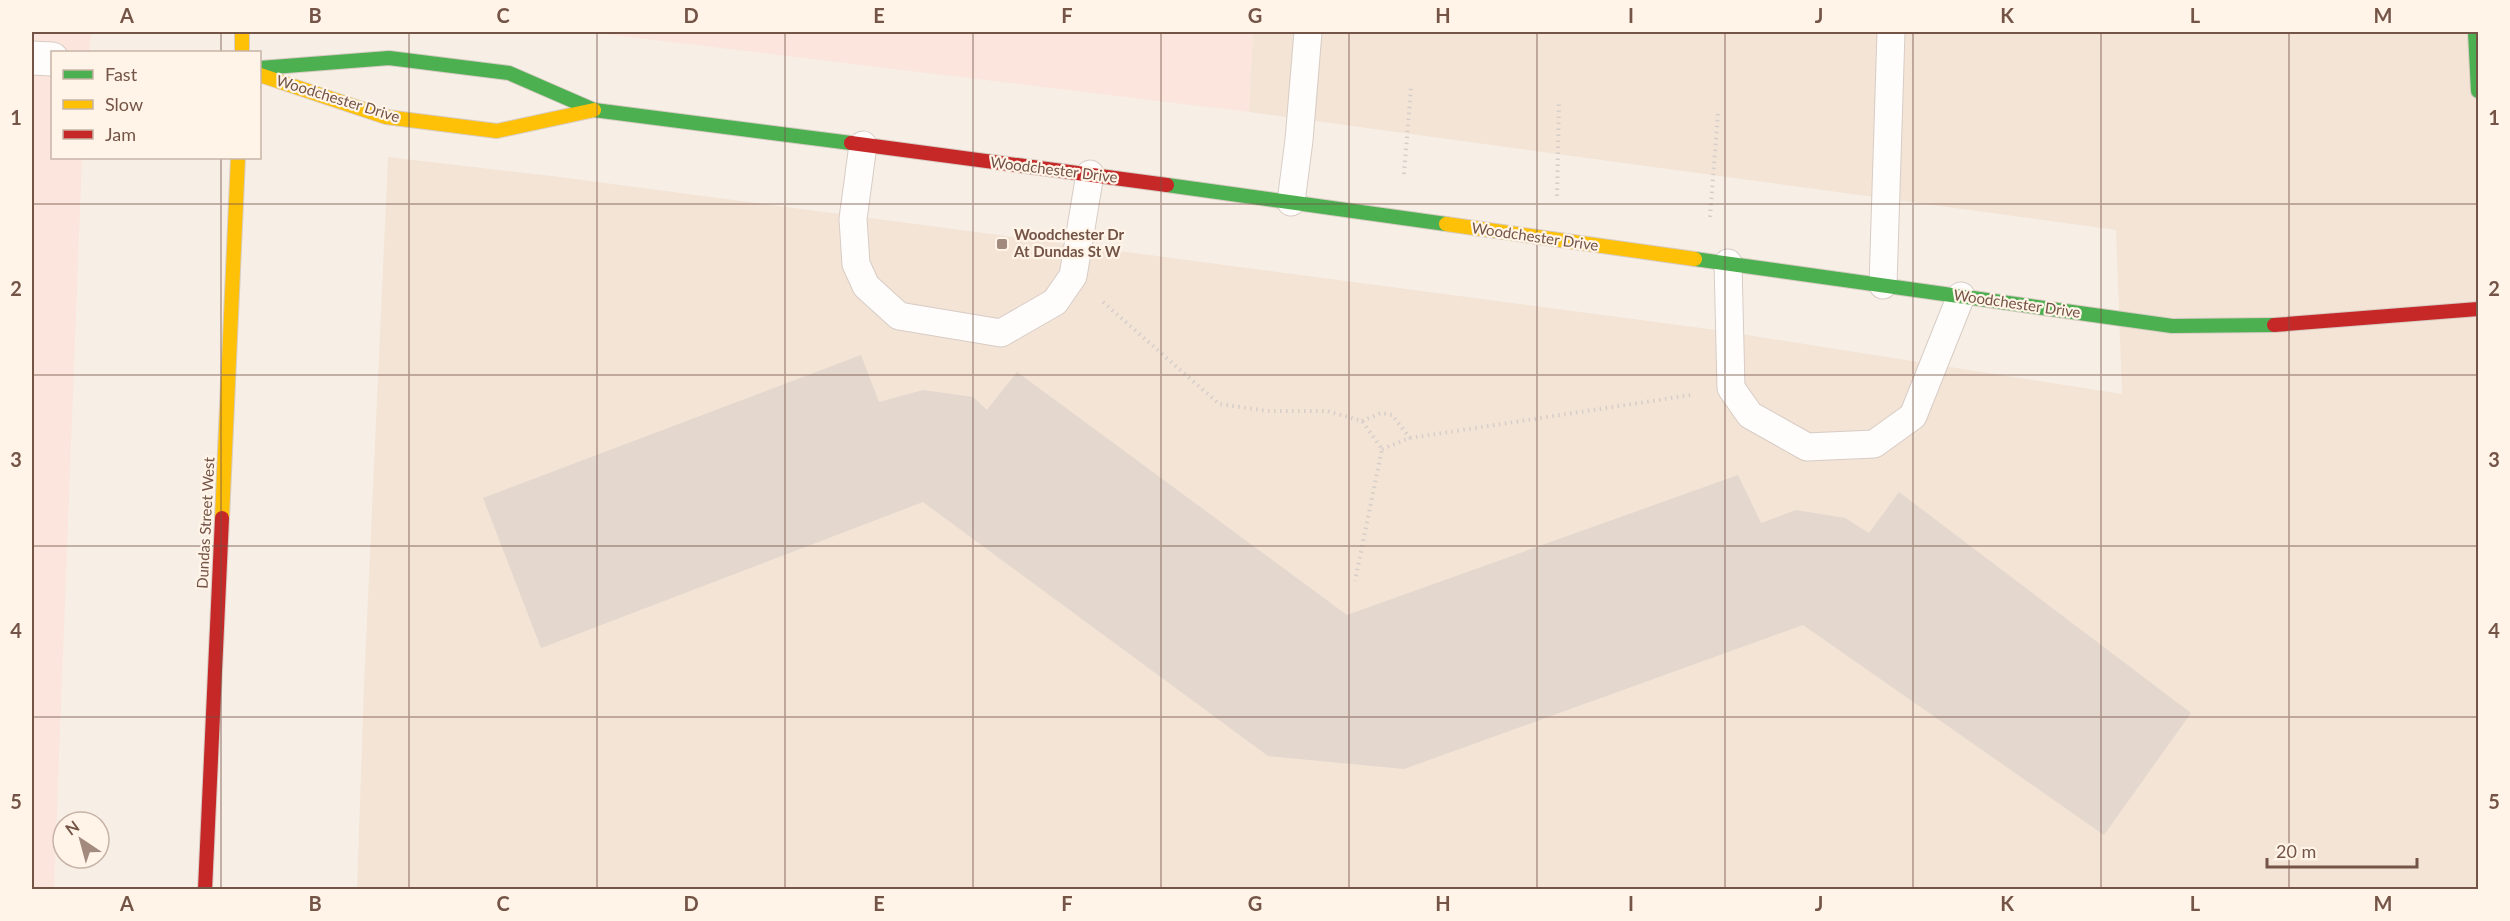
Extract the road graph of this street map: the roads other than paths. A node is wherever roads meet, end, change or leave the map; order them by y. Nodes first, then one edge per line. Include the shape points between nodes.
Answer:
1 (242, 32) edge
2 (1308, 32) edge
3 (1891, 32) edge
4 (2475, 32) edge
5 (242, 51) edge
6 (32, 58) edge
7 (51, 59) edge
8 (261, 68) edge
9 (261, 75) edge
10 (2478, 91) edge
11 (594, 110) junction
12 (863, 145) junction
13 (238, 159) edge
14 (1090, 174) junction
15 (1291, 202) junction
16 (1718, 262) junction
17 (1883, 285) junction
18 (1961, 296) junction
19 (2478, 309) edge
20 (205, 890) edge

1 - 5 street
2 - 15 lane
3 - 17 lane
4 - 10 street
6 - 7 street
8 - 11 street, Woodchester Drive via 389,58 509,73
9 - 11 street, Woodchester Drive via 386,117 497,131
11 - 12 street, Woodchester Drive
12 - 14 street, Woodchester Drive
12 - 14 lane via 853,219 856,264 866,286 899,316 1001,333 1055,302 1073,276
13 - 20 street, Dundas Street West
14 - 15 street, Woodchester Drive
15 - 16 street, Woodchester Drive
16 - 17 street, Woodchester Drive
16 - 18 lane via 1731,388 1750,415 1807,447 1874,444 1913,416
17 - 18 street, Woodchester Drive
18 - 19 street, Woodchester Drive via 2172,326 2290,325

